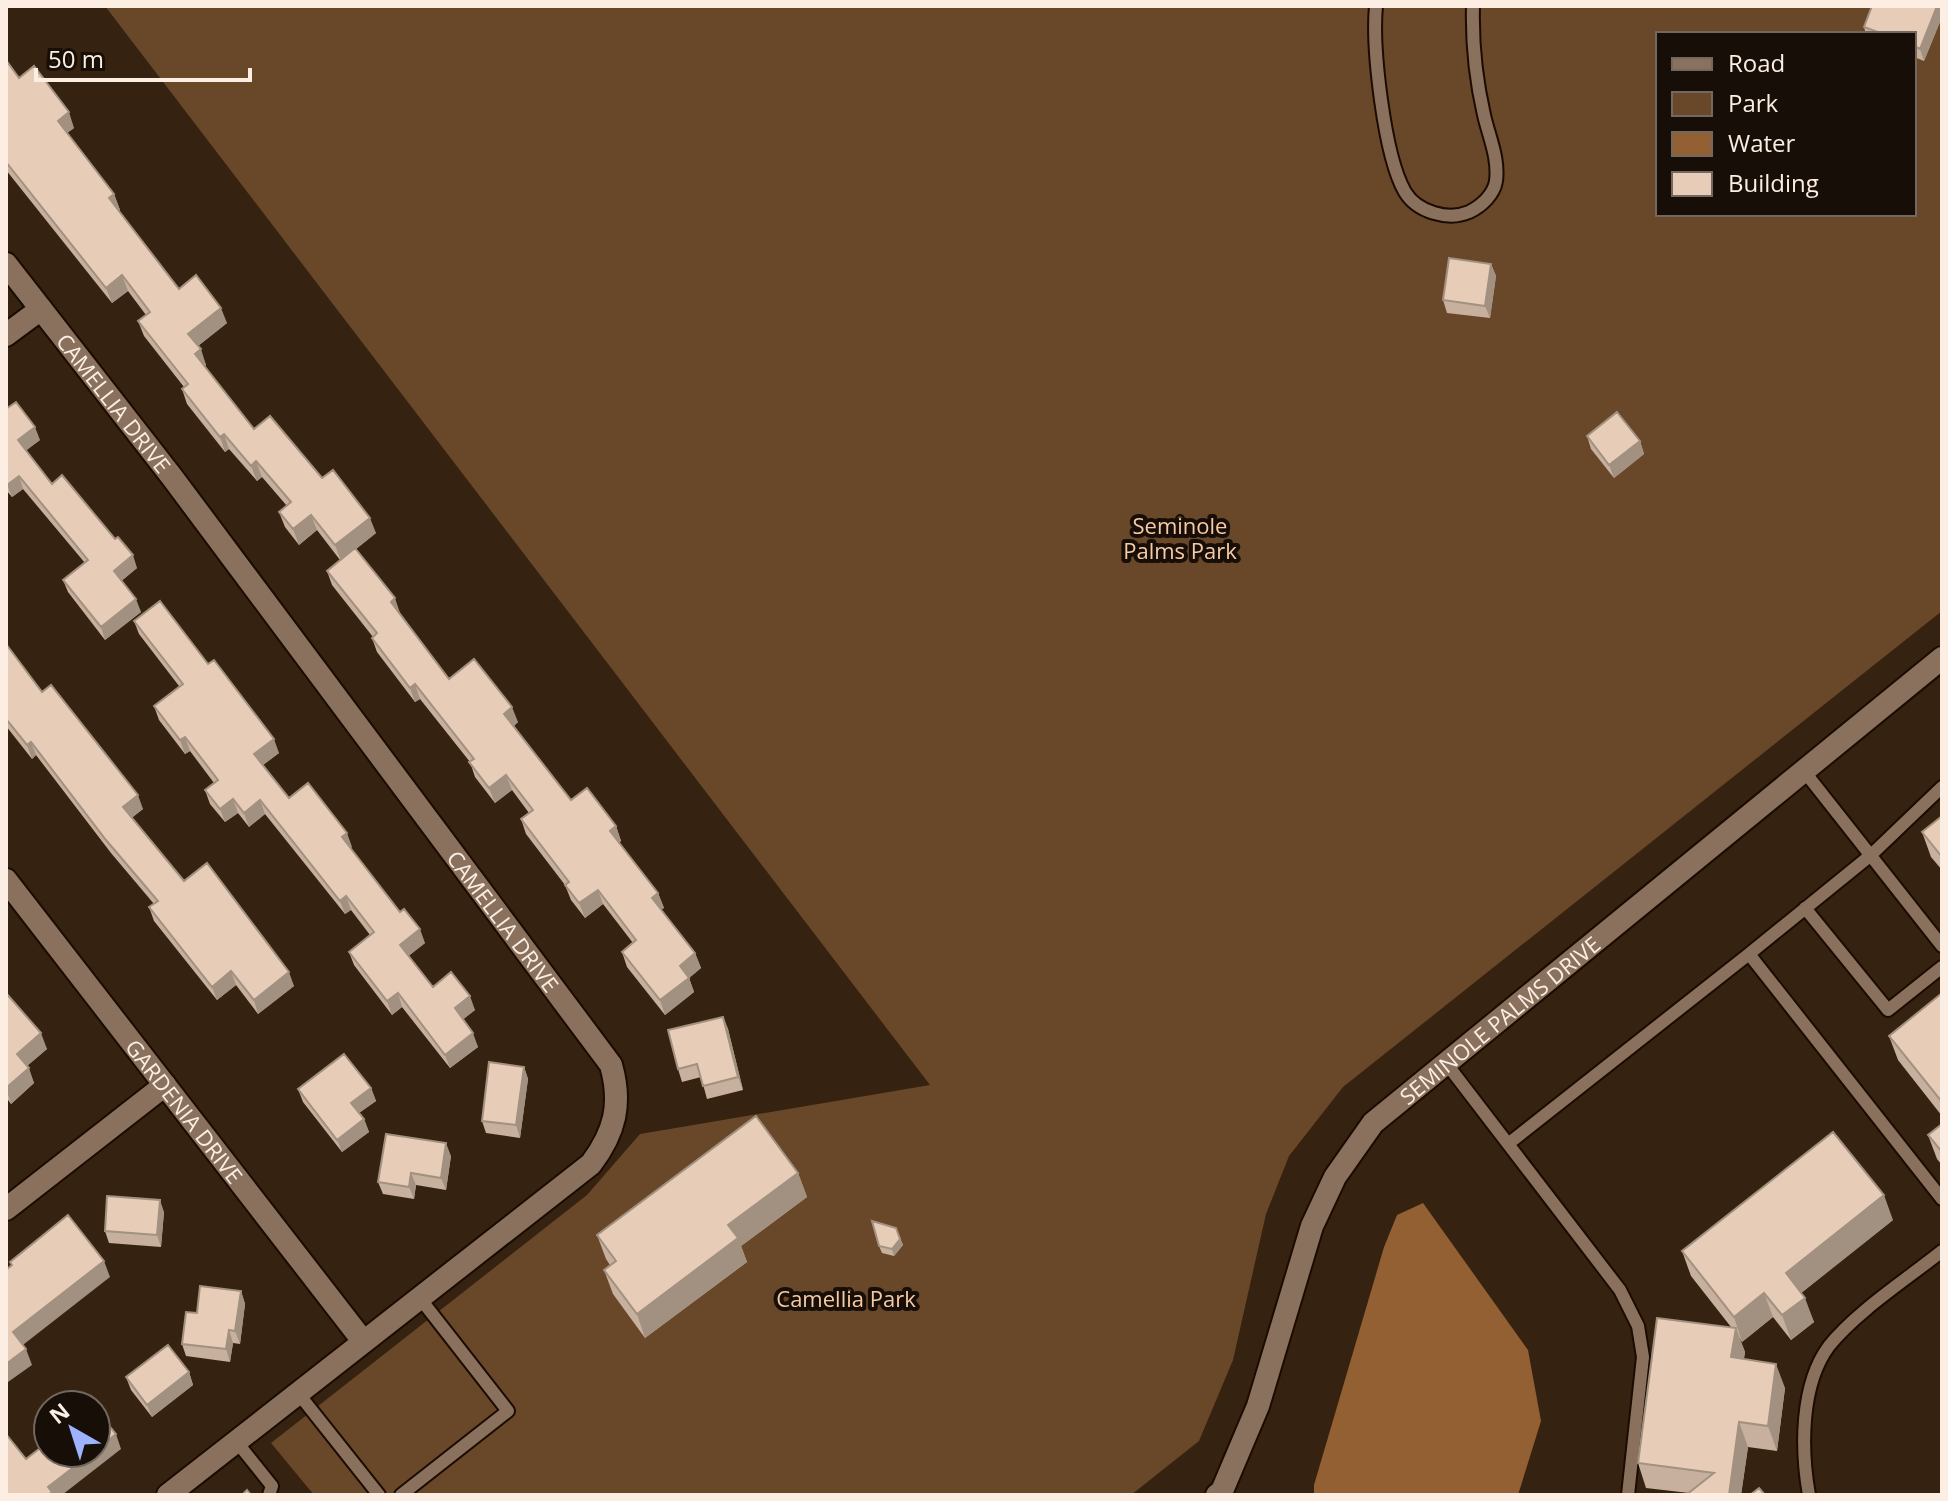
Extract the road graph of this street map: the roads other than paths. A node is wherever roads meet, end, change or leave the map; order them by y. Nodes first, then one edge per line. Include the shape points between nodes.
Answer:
1 (1376, 6) edge
2 (1473, 6) edge
3 (6, 264) edge
4 (41, 309) junction
5 (6, 335) edge
6 (1942, 658) edge
7 (1804, 771) junction
8 (1942, 787) edge
9 (1871, 855) junction
10 (6, 880) edge
11 (1805, 908) junction
12 (1942, 946) edge
13 (1749, 954) junction
14 (1942, 967) edge
15 (1446, 1063) junction
16 (165, 1085) junction
17 (1508, 1144) junction
18 (1942, 1199) edge
19 (6, 1209) edge
20 (1942, 1251) edge
21 (419, 1297) junction
22 (363, 1341) junction
23 (298, 1393) junction
24 (236, 1441) junction
25 (168, 1495) edge
26 (269, 1495) edge
27 (379, 1495) edge
28 (401, 1495) edge
29 (1217, 1495) edge
30 (1628, 1495) edge
31 (1809, 1495) edge

1 - 2 lane via 1378,62 1395,168 1405,193 1419,206 1449,216 1480,206 1496,183 1477,74
3 - 4 street, CAMELLIA DRIVE
4 - 5 street
4 - 21 street, CAMELLIA DRIVE via 611,1065 618,1107 614,1128 591,1164
6 - 7 street, SEMINOLE PALMS DRIVE
7 - 9 lane
7 - 15 street, SEMINOLE PALMS DRIVE
8 - 9 lane
9 - 11 lane
9 - 12 lane
10 - 16 street, GARDENIA DRIVE
11 - 13 lane
11 - 14 lane via 1888,1010
13 - 17 lane
13 - 18 lane
15 - 17 lane
15 - 29 street, SEMINOLE PALMS DRIVE via 1373,1123 1335,1177 1312,1226 1258,1406
16 - 19 street
16 - 22 street, GARDENIA DRIVE
17 - 30 lane via 1620,1290 1638,1326 1643,1357
20 - 31 lane via 1847,1327 1816,1369 1804,1432
21 - 22 street, CAMELLIA DRIVE
21 - 28 lane via 508,1411
22 - 23 street, CAMELLIA DRIVE
23 - 24 street, CAMELLIA DRIVE
23 - 27 lane
24 - 25 street, CAMELLIA DRIVE
24 - 26 lane via 272,1486

